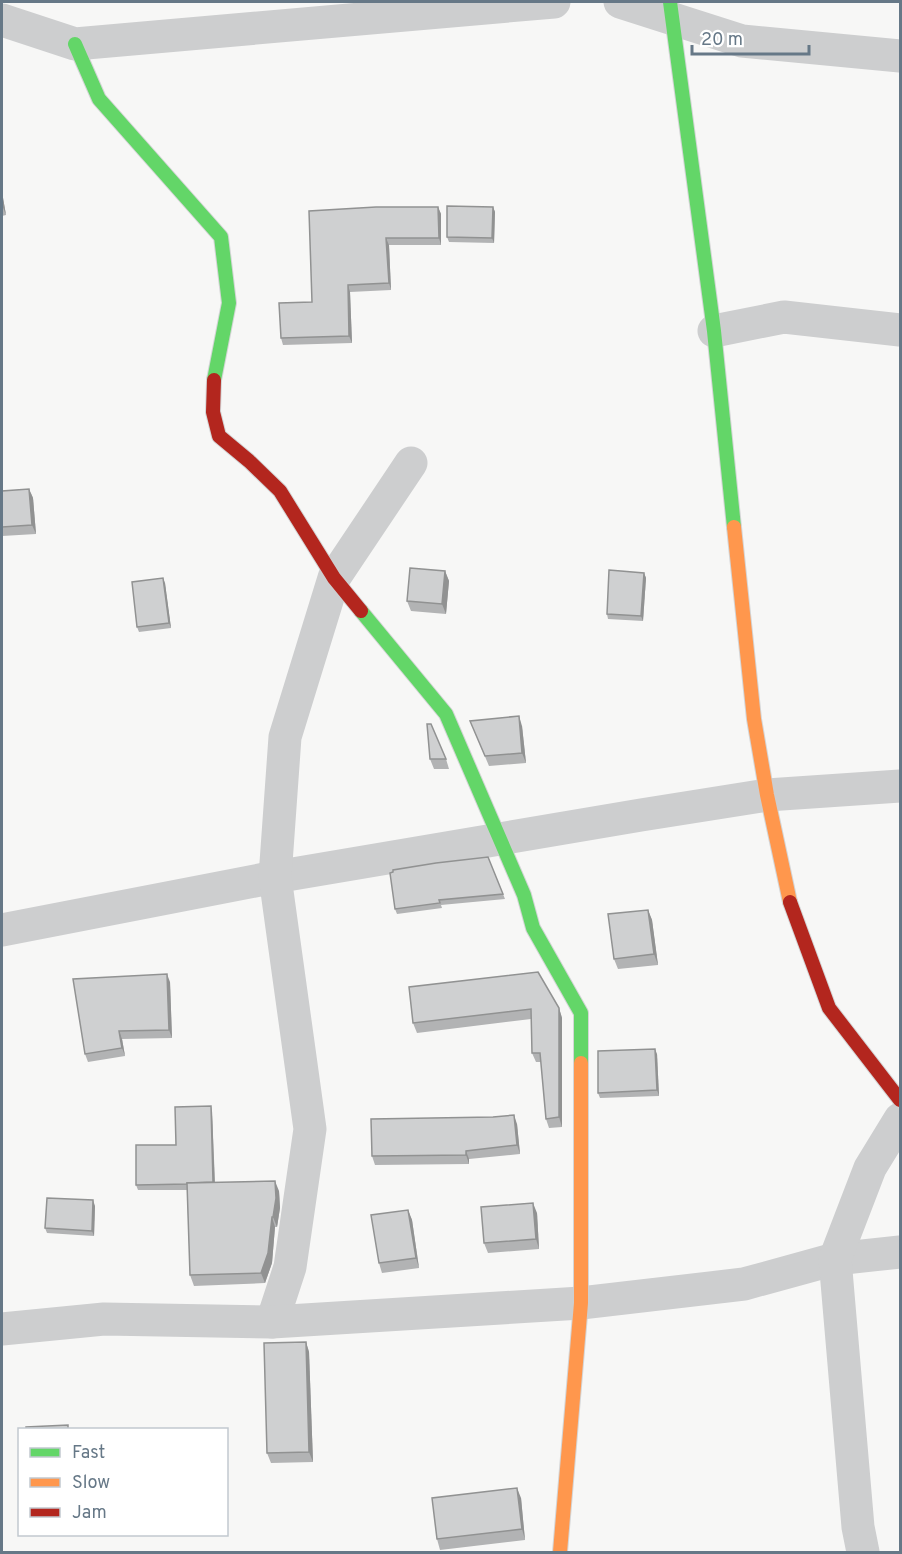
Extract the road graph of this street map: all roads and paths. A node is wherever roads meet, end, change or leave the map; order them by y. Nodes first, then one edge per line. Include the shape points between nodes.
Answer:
1 (554, 2) edge
2 (620, 2) edge
3 (670, 10) edge
4 (3, 17) edge
5 (75, 44) junction
6 (900, 56) edge
7 (714, 330) junction
8 (900, 330) edge
9 (411, 462) dead end
10 (334, 579) junction
11 (900, 786) edge
12 (767, 795) junction
13 (500, 840) junction
14 (275, 877) junction
15 (2, 930) edge
16 (900, 1100) edge
17 (900, 1119) edge
18 (900, 1252) edge
19 (836, 1260) junction
20 (581, 1303) junction
21 (272, 1322) junction
22 (2, 1329) edge
23 (560, 1552) edge
24 (863, 1552) edge

1 - 5 street
2 - 3 street
3 - 6 street via 742,41
3 - 7 street
4 - 5 street
5 - 10 street via 99,99 221,237 229,303 213,384 213,412 219,436 280,491
7 - 8 street via 784,317
7 - 12 street via 753,707
9 - 10 street
10 - 13 street via 446,714
10 - 14 street via 285,737
11 - 12 street
12 - 13 street
12 - 16 street via 790,903 828,1008
13 - 14 street
13 - 20 street via 534,928 581,1013
14 - 15 street
14 - 21 street via 310,1129 290,1267
17 - 19 street via 870,1168
18 - 19 street
19 - 20 street via 744,1284
19 - 24 street
20 - 21 street
20 - 23 street
21 - 22 street via 104,1319

